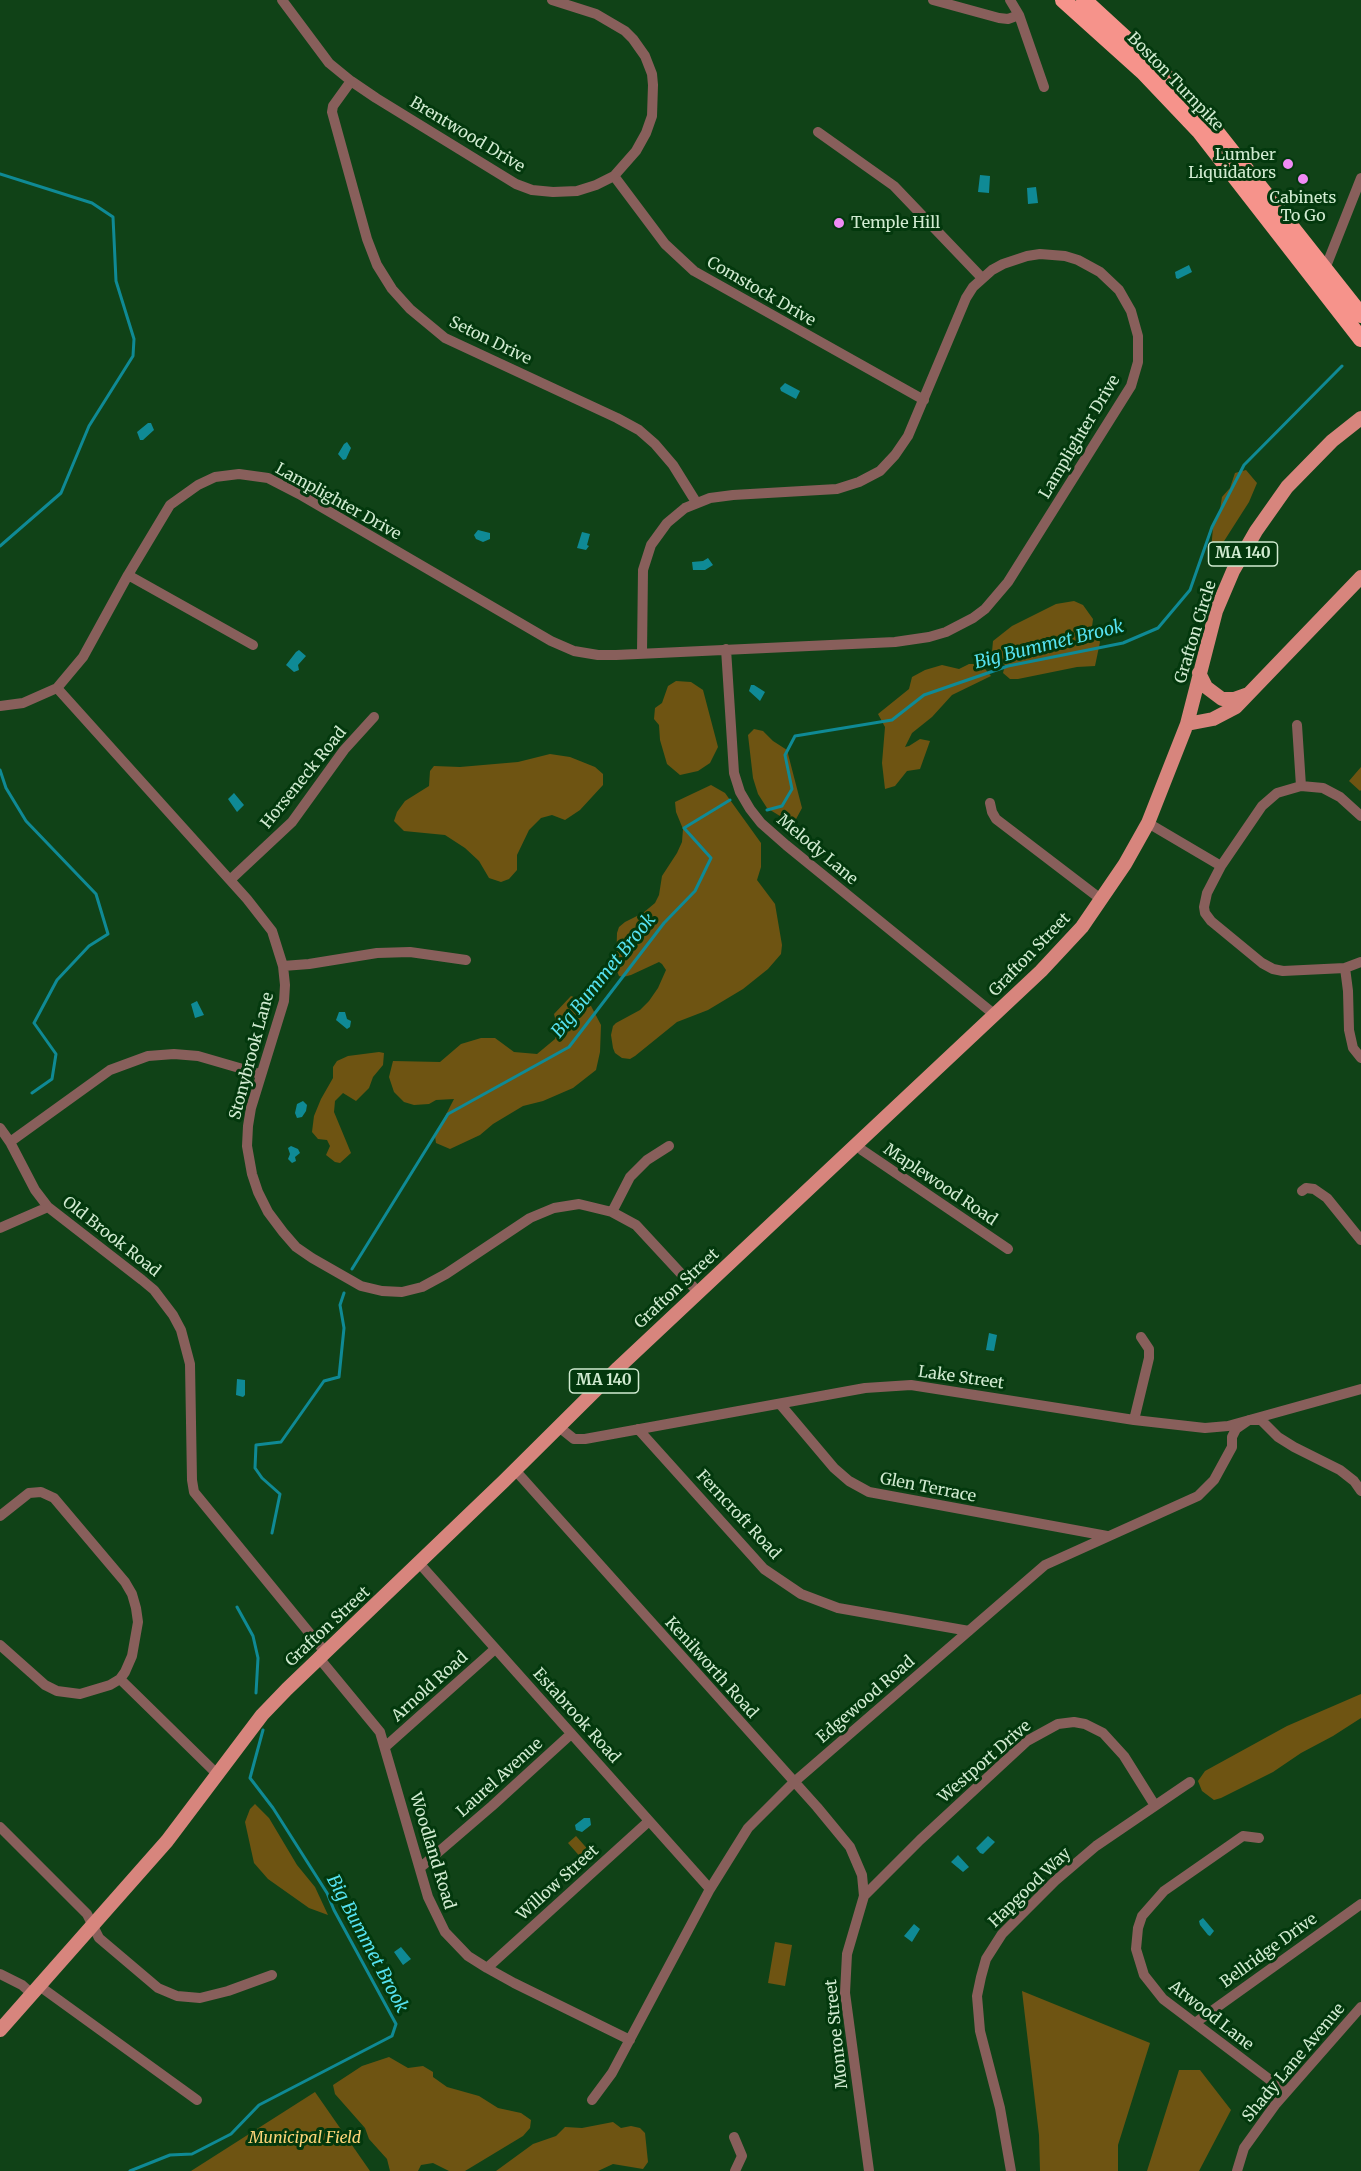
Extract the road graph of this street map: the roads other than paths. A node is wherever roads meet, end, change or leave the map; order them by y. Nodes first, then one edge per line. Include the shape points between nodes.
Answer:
1 (282, 0) edge
2 (552, 0) edge
3 (933, 0) edge
4 (1010, 0) edge
5 (1063, 0) edge
6 (1084, 0) edge
7 (1019, 15) junction
8 (351, 81) junction
9 (1044, 87) dead end
10 (818, 132) dead end
11 (614, 176) junction
12 (1361, 178) edge
13 (1325, 269) junction
14 (982, 278) junction
15 (1361, 315) edge
16 (1361, 339) edge
17 (924, 400) junction
18 (1361, 418) edge
19 (696, 502) junction
20 (128, 575) junction
21 (1361, 577) edge
22 (253, 645) dead end
23 (726, 649) junction
24 (642, 653) junction
25 (1199, 673) junction
26 (57, 688) junction
27 (1250, 693) junction
28 (0, 706) edge
29 (374, 717) dead end
30 (1187, 724) junction
31 (1297, 725) dead end
32 (1301, 786) junction
33 (990, 803) dead end
34 (1361, 816) edge
35 (1148, 823) junction
36 (1221, 866) junction
37 (230, 880) junction
38 (1102, 900) junction
39 (466, 960) dead end
40 (1361, 962) edge
41 (283, 966) junction
42 (1345, 968) junction
43 (995, 1015) junction
44 (1361, 1058) edge
45 (260, 1074) junction
46 (0, 1128) edge
47 (10, 1142) junction
48 (856, 1143) junction
49 (669, 1146) dead end
50 (1302, 1191) dead end
51 (48, 1207) junction
52 (612, 1212) junction
53 (0, 1228) edge
54 (1361, 1240) edge
55 (1008, 1250) dead end
56 (698, 1292) junction
57 (1141, 1337) dead end
58 (1361, 1389) edge
59 (780, 1404) junction
60 (1134, 1420) junction
61 (1249, 1420) junction
62 (559, 1427) junction
63 (639, 1429) junction
64 (515, 1470) junction
65 (1361, 1491) edge
66 (0, 1516) edge
67 (1107, 1536) junction
68 (419, 1563) junction
69 (969, 1631) junction
70 (0, 1645) edge
71 (495, 1649) junction
72 (322, 1655) junction
73 (120, 1679) junction
74 (571, 1734) junction
75 (385, 1747) junction
76 (216, 1773) junction
77 (1190, 1782) dead end
78 (793, 1783) junction
79 (1154, 1804) junction
80 (649, 1821) junction
81 (0, 1827) edge
82 (1259, 1838) dead end
83 (421, 1867) junction
84 (710, 1889) junction
85 (864, 1896) junction
86 (1361, 1904) edge
87 (93, 1925) junction
88 (487, 1968) junction
89 (0, 1974) edge
90 (272, 1975) dead end
91 (34, 1989) junction
92 (1361, 2007) edge
93 (1195, 2024) junction
94 (0, 2030) edge
95 (630, 2040) junction
96 (1286, 2092) junction
97 (197, 2100) dead end
98 (591, 2100) dead end
99 (734, 2137) dead end
100 (735, 2171) edge
101 (869, 2171) edge
102 (1011, 2171) edge
103 (1237, 2171) edge

1 - 8 street, Brentwood Drive via 329,63
2 - 11 street, Brentwood Drive via 615,24 633,39 648,64 654,94 649,125 636,151
3 - 7 street via 999,18
4 - 7 street
5 - 16 highway, Boston Turnpike via 1132,62 1200,132
6 - 13 highway, Boston Turnpike via 1207,120
7 - 9 street
8 - 11 street, Brentwood Drive via 491,170 532,190 577,191
8 - 19 street, Seton Drive via 332,112 367,239 392,289 445,338 639,430 673,465
10 - 14 street via 894,186
11 - 17 street, Comstock Drive via 664,244 694,271
12 - 13 street
13 - 15 highway, Boston Turnpike
14 - 17 street, Lamplighter Drive via 960,309
14 - 23 street, Lamplighter Drive via 1003,264 1027,256 1053,254 1078,260 1100,272 1119,290 1138,336 1138,362 1128,391 1008,582 973,618 929,637
17 - 19 street, Lamplighter Drive via 902,446 879,471 860,482 828,490 733,495
18 - 25 main road, Grafton Circle / MA 140 via 1295,478 1256,531 1221,596
19 - 24 street, Lamplighter Drive via 667,523 648,553 642,584
20 - 22 street
20 - 24 street, Lamplighter Drive via 163,514 186,492 215,477 255,475 299,494 551,641 574,651 598,655
20 - 26 street, Lamplighter Drive via 83,657
21 - 27 main road
23 - 24 street, Lamplighter Drive
23 - 43 street, Melody Lane via 734,773 750,809 786,845
25 - 27 main road via 1206,687 1222,699
25 - 30 main road, Grafton Circle / MA 140
26 - 28 street, Lamplighter Drive via 23,703
26 - 37 street, Stonybrook Lane
27 - 30 main road via 1222,716
29 - 37 street, Horseneck Road via 344,750 292,822
30 - 35 main road, Grafton Street / MA 140
31 - 32 street
32 - 34 street via 1329,791
32 - 36 street via 1281,791 1265,802
33 - 38 street via 996,819
35 - 36 street
35 - 38 main road, Grafton Street / MA 140
36 - 42 street via 1205,898 1205,914 1252,955 1279,971
37 - 41 street, Stonybrook Lane via 272,931
38 - 43 main road, Grafton Street / MA 140 via 1082,927
39 - 41 street via 399,952
40 - 42 street
41 - 45 street, Stonybrook Lane via 284,1001
42 - 44 street via 1350,1035
43 - 48 main road, Grafton Street / MA 140
45 - 47 street via 198,1056 148,1056 110,1070
45 - 52 street, Stonybrook Lane via 247,1146 258,1192 268,1212 297,1247 361,1286 402,1292 422,1287 530,1218 554,1208 579,1204
46 - 47 street, Old Brook Road
47 - 51 street, Old Brook Road
48 - 55 street, Maplewood Road
48 - 56 main road, Grafton Street / MA 140
49 - 52 street via 630,1177
50 - 54 street via 1314,1189 1325,1196
51 - 53 street
51 - 72 street, Old Brook Road via 154,1290 173,1315 190,1364 194,1492
52 - 56 street, Stonybrook Lane via 644,1233
56 - 62 main road, Grafton Street / MA 140
57 - 60 street via 1149,1349 1149,1358
58 - 61 street, Lake Street
59 - 60 street, Lake Street via 866,1388 911,1385
59 - 63 street, Lake Street
59 - 67 street, Glen Terrace via 834,1468 869,1492
60 - 61 street, Lake Street via 1205,1428
61 - 65 street via 1261,1420 1278,1437 1340,1470
61 - 67 street, Edgewood Road via 1236,1430 1232,1447 1206,1489
62 - 63 street, Lake Street via 577,1440
62 - 64 main road, Grafton Street / MA 140
63 - 69 street, Ferncroft Road via 764,1569 801,1594 838,1608
64 - 68 main road, Grafton Street / MA 140
64 - 78 street, Kenilworth Road
66 - 73 street via 29,1493 48,1494 125,1582 138,1622 130,1665
67 - 69 street, Edgewood Road via 1045,1565
68 - 71 street, Estabrook Road
68 - 72 main road, Grafton Street / MA 140
69 - 78 street, Edgewood Road
70 - 73 street via 39,1681 57,1691 90,1693
71 - 74 street, Estabrook Road
71 - 75 street, Arnold Road
72 - 75 street, Woodland Road via 373,1721
72 - 76 main road, Grafton Street / MA 140 via 262,1715
73 - 76 street
74 - 80 street, Estabrook Road
74 - 83 street, Laurel Avenue
75 - 83 street, Woodland Road
76 - 87 main road, Grafton Street / MA 140 via 167,1841
77 - 79 street, Hapgood Way
78 - 84 street, Edgewood Road via 748,1828
78 - 85 street, Kenilworth Road via 850,1847 862,1875
79 - 85 street, Westport Drive via 1124,1756 1103,1733 1085,1724 1058,1724 1028,1741
79 - 102 street, Hapgood Way via 1055,1881 1002,1934 986,1959 977,1996 980,2031
80 - 84 street, Estabrook Road
80 - 88 street, Willow Street
81 - 87 street via 87,1914
82 - 93 street, Atwood Lane via 1243,1836 1164,1891 1142,1916 1136,1949 1143,1975 1163,1999
83 - 88 street, Woodland Road via 428,1897 445,1932 468,1956
84 - 95 street, Edgewood Road
85 - 101 street, Monroe Street via 847,1954 845,1993
86 - 93 street, Bellridge Drive
87 - 90 street via 99,1938 144,1978 177,1996 207,1997
87 - 91 main road, Grafton Street / MA 140
88 - 95 street, Woodland Road
89 - 91 street
91 - 94 main road, Grafton Street / MA 140
91 - 97 street
92 - 96 street, Shady Lane Avenue
93 - 96 street, Atwood Lane
95 - 98 street, Edgewood Road
96 - 103 street, Shady Lane Avenue via 1244,2148
99 - 100 street via 741,2156

